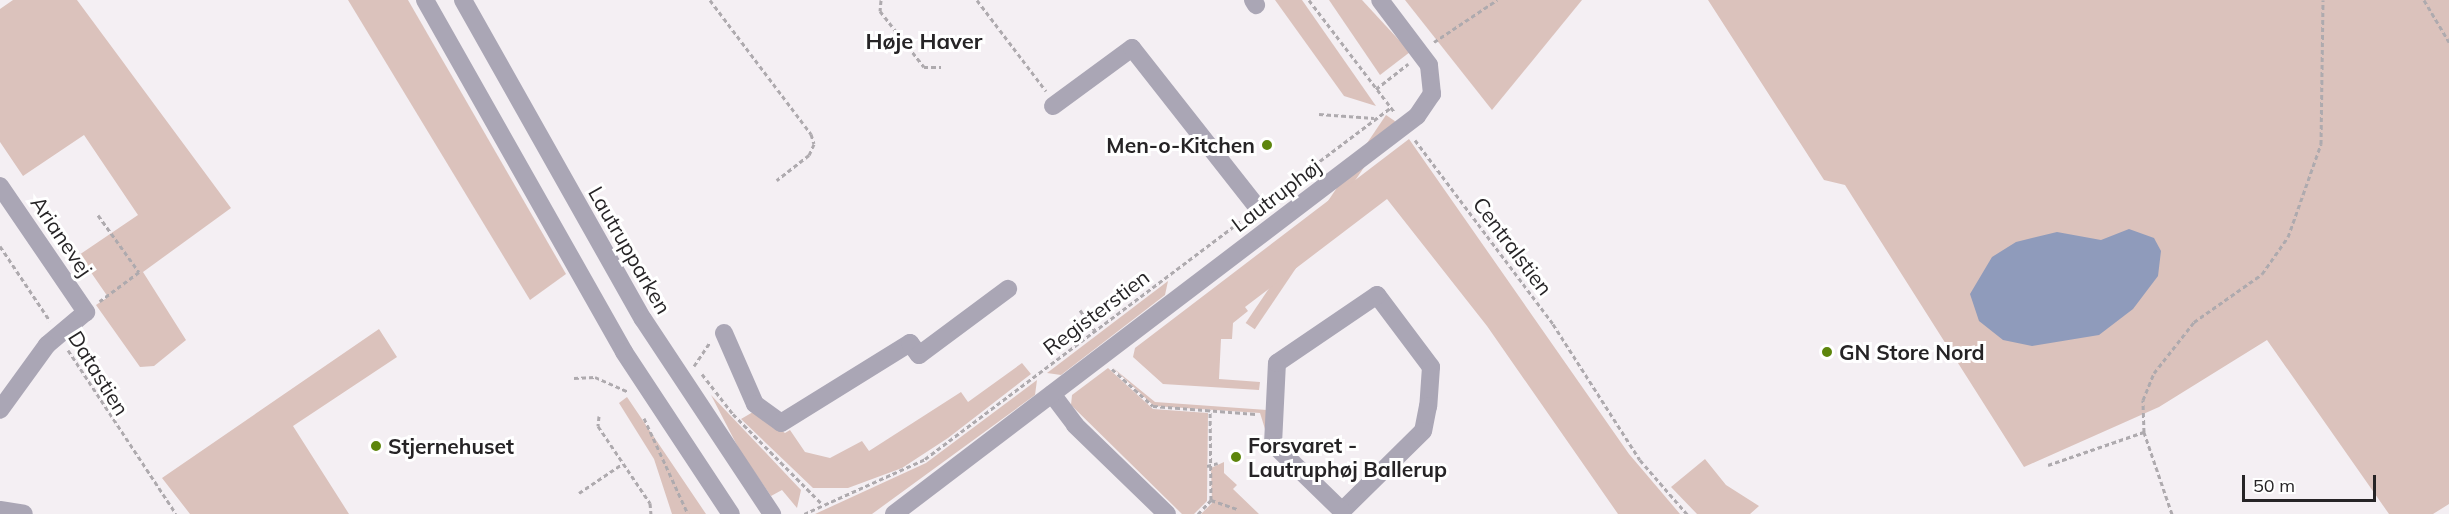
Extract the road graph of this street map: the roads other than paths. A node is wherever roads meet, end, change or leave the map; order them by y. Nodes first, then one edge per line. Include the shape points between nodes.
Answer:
1 (425, 0) edge
2 (463, 0) edge
3 (1380, 0) edge
4 (1054, 105) road end
5 (0, 186) edge
6 (1258, 208) road end
7 (1008, 289) dead end
8 (724, 333) road end
9 (1052, 394) junction
10 (1428, 406) joint
11 (0, 410) edge
12 (0, 510) edge
13 (24, 514) edge
14 (731, 514) edge
15 (772, 514) edge
16 (894, 514) edge
17 (1167, 514) edge

1 - 14 street via 624,352
2 - 15 street, Lautrupparken via 683,383
3 - 9 street, Lautruphøj via 1423,51 1433,77 1432,94 1404,127
4 - 6 street via 1132,48
5 - 11 street, Arianevej via 86,312 58,334 19,377
7 - 8 street via 919,355 910,343 781,423 755,404
9 - 16 street, Lautruphøj
9 - 17 street via 1075,425
10 - 10 street via 1423,431 1342,511 1273,444 1277,363 1377,295 1431,368
12 - 13 street

